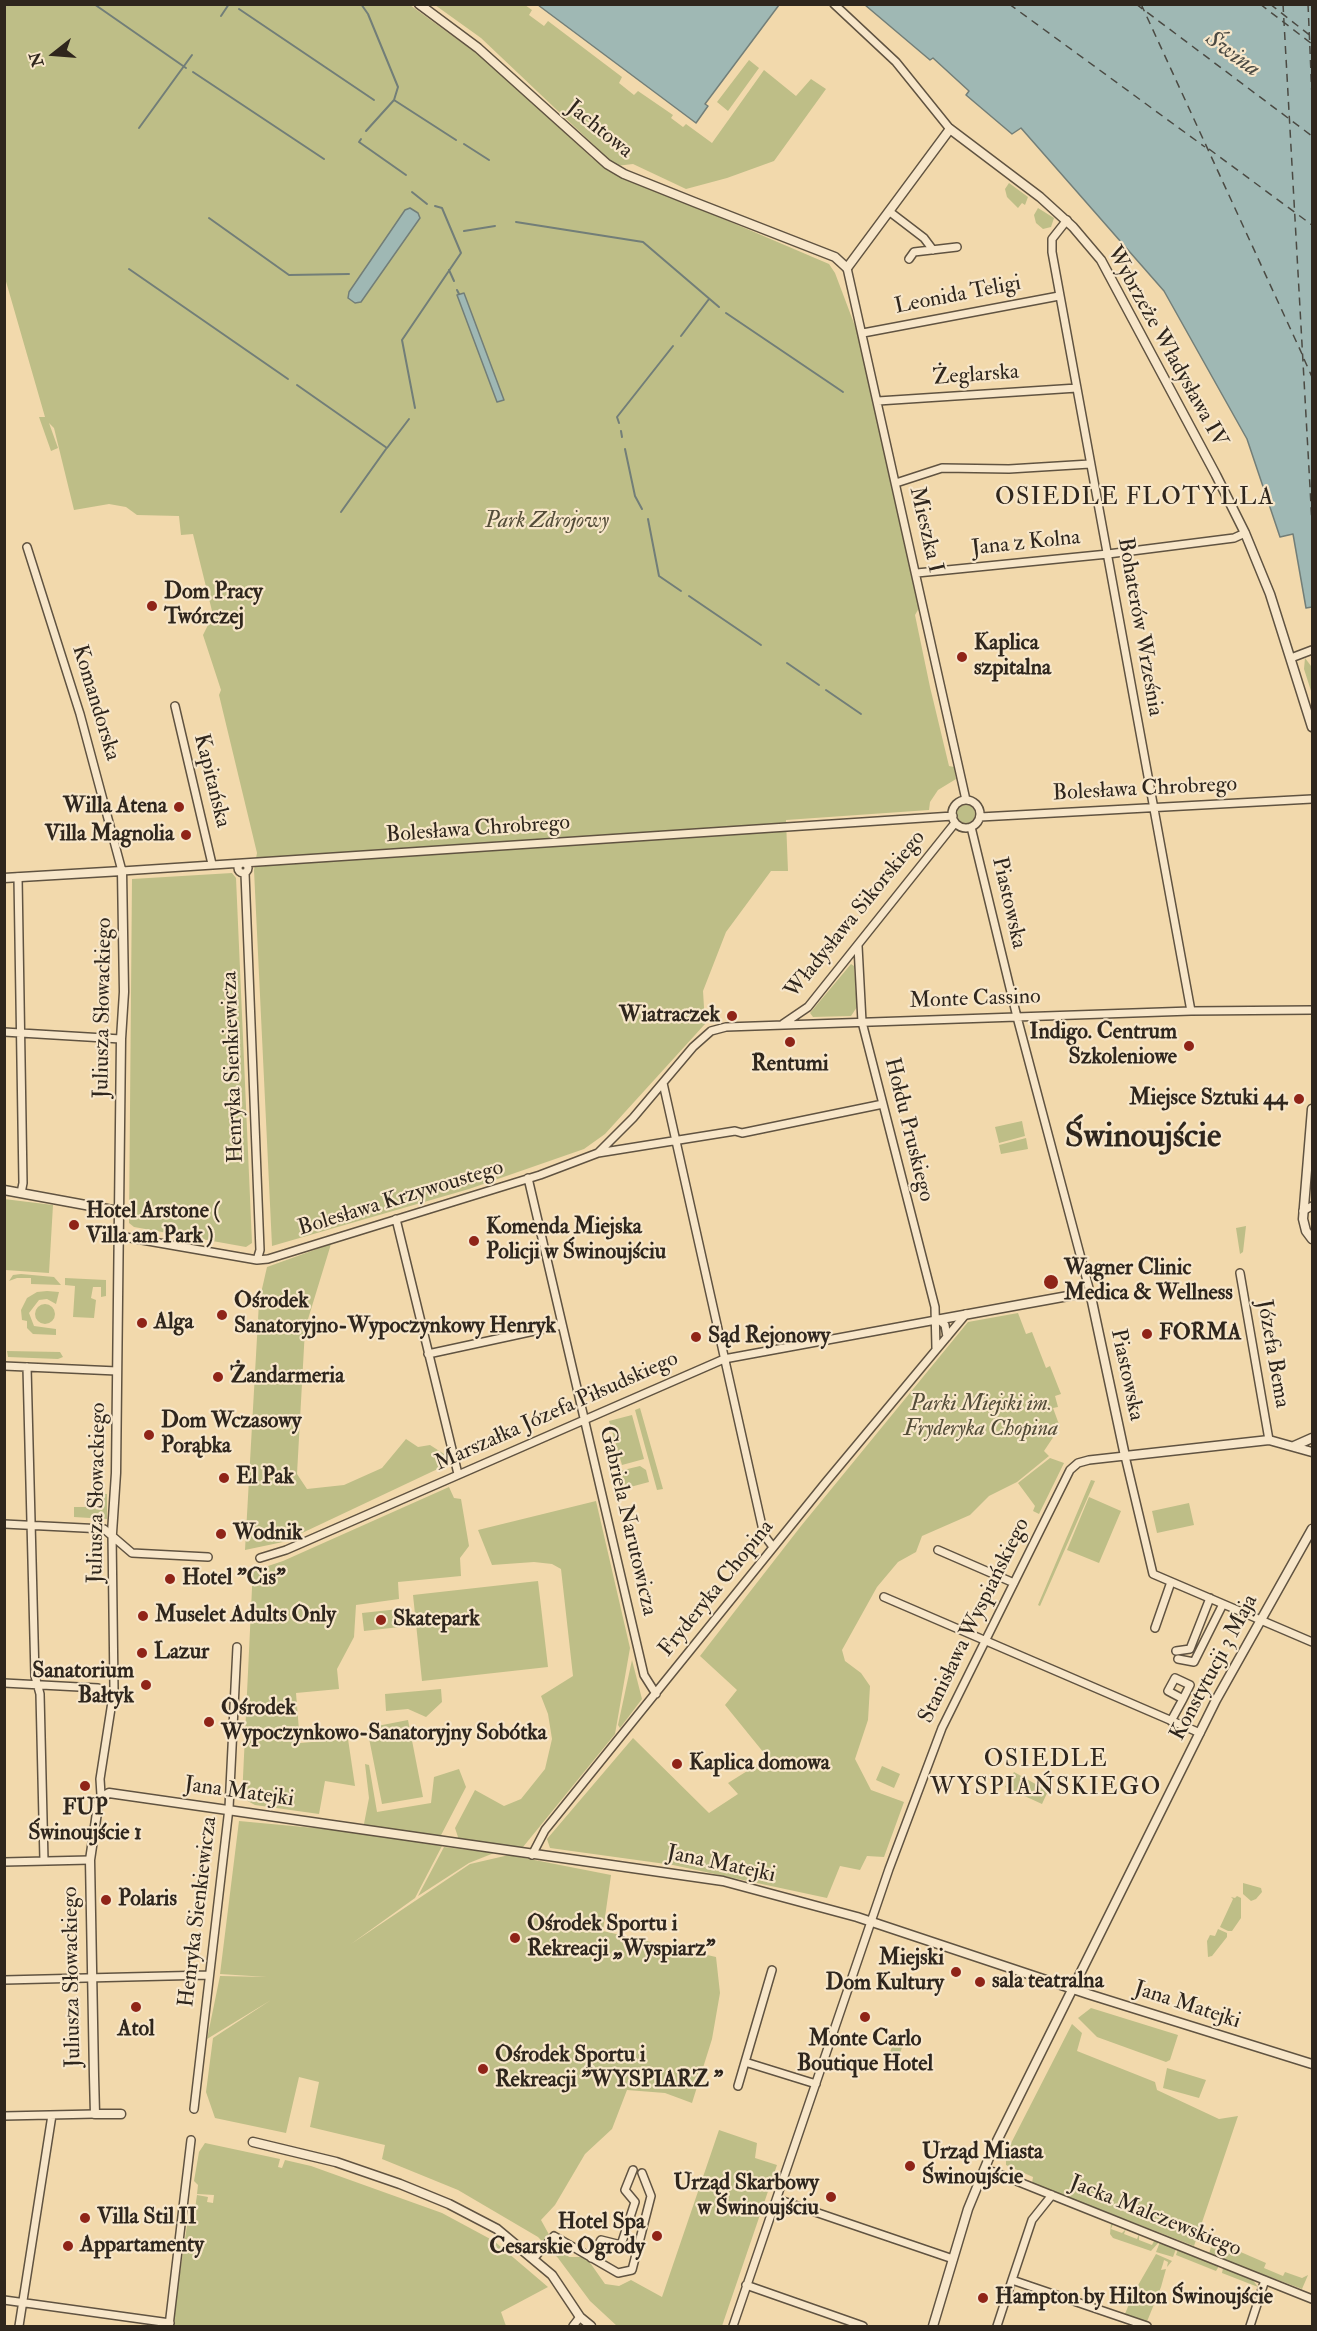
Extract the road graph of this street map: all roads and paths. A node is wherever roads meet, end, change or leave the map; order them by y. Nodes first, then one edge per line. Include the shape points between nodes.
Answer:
1 (419, 4) edge
2 (834, 4) edge
3 (950, 129) junction
4 (890, 212) junction
5 (1067, 220) junction
6 (957, 247) dead end
7 (933, 250) junction
8 (909, 259) dead end
9 (847, 268) junction
10 (1059, 296) junction
11 (863, 333) junction
12 (1077, 387) junction
13 (878, 401) junction
14 (1090, 464) junction
15 (896, 483) junction
16 (1245, 533) junction
17 (27, 547) dead end
18 (1108, 554) junction
19 (916, 573) junction
20 (1312, 650) edge
21 (1291, 658) junction
22 (175, 706) dead end
23 (1312, 727) edge
24 (1312, 799) edge
25 (966, 800) junction
26 (1154, 808) junction
27 (980, 817) junction
28 (954, 820) junction
29 (971, 827) junction
30 (238, 863) junction
31 (212, 864) junction
32 (122, 871) junction
33 (18, 877) junction
34 (4, 878) edge
35 (858, 946) junction
36 (1312, 1010) edge
37 (1191, 1011) junction
38 (1017, 1017) junction
39 (862, 1023) junction
40 (781, 1025) junction
41 (4, 1032) edge
42 (20, 1033) junction
43 (120, 1039) junction
44 (663, 1083) junction
45 (883, 1104) junction
46 (1312, 1109) edge
47 (1312, 1128) edge
48 (675, 1142) junction
49 (598, 1153) junction
50 (528, 1178) junction
51 (4, 1190) edge
52 (21, 1193) junction
53 (1312, 1206) edge
54 (118, 1211) junction
55 (1303, 1211) junction
56 (396, 1219) junction
57 (119, 1236) junction
58 (1312, 1239) edge
59 (257, 1260) junction
60 (1240, 1273) dead end
61 (1090, 1292) junction
62 (966, 1314) junction
63 (937, 1320) junction
64 (562, 1325) junction
65 (947, 1337) junction
66 (936, 1350) junction
67 (428, 1354) junction
68 (724, 1359) junction
69 (4, 1366) edge
70 (27, 1367) junction
71 (117, 1371) junction
72 (585, 1419) junction
73 (1312, 1438) edge
74 (1269, 1440) junction
75 (1296, 1446) junction
76 (1312, 1446) edge
77 (1312, 1452) edge
78 (1125, 1456) junction
79 (458, 1474) junction
80 (4, 1524) edge
81 (32, 1525) junction
82 (1312, 1529) edge
83 (112, 1533) junction
84 (773, 1546) junction
85 (938, 1550) dead end
86 (208, 1557) dead end
87 (260, 1558) dead end
88 (1172, 1582) junction
89 (1014, 1583) junction
90 (884, 1597) dead end
91 (1210, 1598) junction
92 (1223, 1604) junction
93 (1260, 1620) junction
94 (1155, 1628) dead end
95 (985, 1640) junction
96 (1312, 1642) edge
97 (237, 1647) dead end
98 (4, 1683) edge
99 (38, 1685) junction
100 (98, 1688) dead end
101 (656, 1694) junction
102 (1183, 1699) dead end
103 (1171, 1721) junction
104 (1200, 1734) junction
105 (101, 1795) junction
106 (230, 1808) junction
107 (532, 1855) junction
108 (90, 1860) junction
109 (44, 1861) junction
110 (4, 1862) edge
111 (873, 1922) junction
112 (772, 1970) dead end
113 (209, 1975) junction
114 (91, 1977) junction
115 (4, 1980) edge
116 (1074, 1988) junction
117 (746, 2062) junction
118 (1312, 2064) edge
119 (816, 2084) junction
120 (738, 2086) dead end
121 (94, 2096) junction
122 (194, 2109) dead end
123 (95, 2114) junction
124 (52, 2115) junction
125 (4, 2116) edge
126 (191, 2140) dead end
127 (253, 2142) dead end
128 (633, 2170) dead end
129 (984, 2170) junction
130 (642, 2173) dead end
131 (1052, 2195) junction
132 (777, 2199) junction
133 (534, 2258) junction
134 (591, 2258) junction
135 (953, 2259) junction
136 (1012, 2280) junction
137 (1265, 2280) junction
138 (746, 2285) junction
139 (1312, 2299) edge
140 (4, 2300) edge
141 (23, 2303) junction
142 (580, 2317) junction
143 (170, 2325) edge
144 (19, 2326) edge
145 (573, 2326) edge
146 (591, 2326) edge
147 (733, 2326) edge
148 (863, 2326) edge
149 (933, 2326) edge
150 (997, 2326) edge
151 (1147, 2326) edge
152 (1250, 2326) edge

1 - 9 street, Jachtowa via 478,48 607,164 835,257
2 - 3 street, Wybrzeże Władysława IV via 896,62
3 - 4 street
3 - 5 street, Wybrzeże Władysława IV
4 - 7 street via 924,238
4 - 9 street
5 - 10 street, Bohaterów Września via 1051,242
5 - 16 street, Wybrzeże Władysława IV via 1117,286
6 - 7 street
7 - 8 street via 914,252
9 - 11 street, Mieszka I
10 - 11 street, Leonida Teligi
10 - 12 street, Bohaterów Września
11 - 13 street, Mieszka I
12 - 13 street, Żeglarska
12 - 14 street, Bohaterów Września
13 - 15 street, Mieszka I
14 - 15 street via 942,468
14 - 18 street, Bohaterów Września
15 - 19 street, Mieszka I
16 - 18 street, Jana z Kolna via 1234,538
16 - 21 street, Wybrzeże Władysława IV
17 - 32 street, Komandorska via 80,714
18 - 19 street, Jana z Kolna
18 - 26 street, Bohaterów Września
19 - 25 street, Mieszka I
20 - 21 street
21 - 23 street, Wybrzeże Władysława IV
22 - 31 street, Kapitańska
24 - 26 street, Bolesława Chrobrego
25 - 27 street via 978,806
25 - 28 street via 956,804
26 - 27 street, Bolesława Chrobrego
26 - 37 street, Bohaterów Września
27 - 29 street
28 - 29 street via 964,828
28 - 30 street, Bolesława Chrobrego
28 - 35 street, Władysława Sikorskiego
29 - 38 street, Piastowska
30 - 31 street, Bolesława Chrobrego
30 - 59 street, Henryka Sienkiewicza via 239,870 245,873
31 - 32 street, Bolesława Chrobrego
32 - 33 street, Bolesława Chrobrego
32 - 43 street, Juliusza Słowackiego
33 - 34 street, Bolesława Chrobrego
33 - 42 street
35 - 39 street, Hołdu Pruskiego
35 - 40 street, Władysława Sikorskiego via 808,1007
36 - 37 street, Monte Cassino
37 - 38 street, Monte Cassino
38 - 39 street, Monte Cassino
38 - 61 street, Piastowska
39 - 40 street, Monte Cassino
39 - 45 street, Hołdu Pruskiego
40 - 44 street, Monte Cassino via 711,1031
41 - 42 street
42 - 43 street
42 - 52 street
43 - 54 street, Juliusza Słowackiego
44 - 48 street
44 - 49 street, Bolesława Krzywoustego
45 - 48 street via 742,1133
45 - 63 street, Hołdu Pruskiego
46 - 47 street
47 - 55 street
48 - 49 street
48 - 68 street
49 - 50 street, Bolesława Krzywoustego
50 - 56 street, Bolesława Krzywoustego
50 - 64 street, Gabriela Narutowicza
51 - 52 street
52 - 54 street
53 - 55 street
54 - 57 street, Juliusza Słowackiego
55 - 58 street via 1304,1227
56 - 59 street, Bolesława Krzywoustego
56 - 67 street
57 - 59 street, Bolesława Krzywoustego
57 - 71 street, Juliusza Słowackiego
60 - 74 street, Józefa Bema
61 - 62 street, Marszałka Józefa Piłsudskiego
61 - 78 street, Piastowska
62 - 63 street, Marszałka Józefa Piłsudskiego
62 - 65 street, Fryderyka Chopina
63 - 65 street via 945,1325
63 - 66 street
63 - 68 street, Marszałka Józefa Piłsudskiego
64 - 67 street
64 - 72 street, Gabriela Narutowicza
65 - 66 street, Fryderyka Chopina
66 - 84 street, Fryderyka Chopina
67 - 79 street
68 - 72 street, Marszałka Józefa Piłsudskiego
68 - 84 street via 764,1536
69 - 70 street
70 - 71 street
70 - 81 street
71 - 83 street, Juliusza Słowackiego
72 - 79 street, Marszałka Józefa Piłsudskiego
72 - 101 street, Gabriela Narutowicza via 644,1676
73 - 75 street
74 - 75 street
74 - 78 street
75 - 76 street
75 - 77 street
78 - 88 street, Piastowska via 1151,1569
78 - 89 street, Stanisława Wyspiańskiego via 1089,1460 1070,1470
79 - 87 street, Marszałka Józefa Piłsudskiego
80 - 81 street
81 - 83 street via 105,1528
81 - 99 street
82 - 93 street, Konstytucji 3 Maja
83 - 86 street via 140,1555
83 - 105 street, Juliusza Słowackiego via 114,1689
84 - 101 street, Fryderyka Chopina
85 - 89 street
88 - 91 street, Piastowska
88 - 94 street
89 - 95 street, Stanisława Wyspiańskiego
90 - 95 street
91 - 92 street, Piastowska
91 - 92 street via 1191,1649 1177,1655 1194,1662
92 - 93 street, Piastowska
93 - 96 street, Piastowska
93 - 104 street, Konstytucji 3 Maja
95 - 103 street
95 - 111 street, Stanisława Wyspiańskiego via 942,1728
97 - 106 street, Henryka Sienkiewicza
98 - 99 street
99 - 100 street
99 - 109 street
101 - 107 street, Fryderyka Chopina via 545,1830
102 - 103 street
103 - 104 street
104 - 116 street, Konstytucji 3 Maja
105 - 106 street, Jana Matejki
105 - 108 street, Juliusza Słowackiego
106 - 107 street, Jana Matejki
106 - 113 street, Henryka Sienkiewicza
107 - 111 street, Jana Matejki via 723,1881
108 - 109 street
108 - 114 street, Juliusza Słowackiego
109 - 110 street
111 - 116 street, Jana Matejki
111 - 119 street, Stanisława Wyspiańskiego
112 - 117 street
113 - 114 street
113 - 122 street, Henryka Sienkiewicza
114 - 115 street
114 - 121 street, Juliusza Słowackiego
116 - 118 street, Jana Matejki
116 - 129 street, Konstytucji 3 Maja
117 - 119 street
117 - 120 street
119 - 132 street, Stanisława Wyspiańskiego
121 - 123 street, Juliusza Słowackiego
121 - 123 street via 102,2105 121,2114
123 - 124 street
124 - 125 street
124 - 141 street
126 - 143 street
127 - 133 street via 336,2162 427,2195 497,2229
128 - 134 street via 625,2190 635,2202 621,2245 601,2241
129 - 131 street, Jacka Malczewskiego
129 - 135 street, Konstytucji 3 Maja
130 - 134 street via 651,2196 632,2270 618,2273
131 - 136 street via 1032,2220
131 - 137 street, Jacka Malczewskiego
132 - 135 street
132 - 138 street, Stanisława Wyspiańskiego
133 - 134 street via 554,2236
133 - 142 street via 552,2275
135 - 149 street, Konstytucji 3 Maja
136 - 150 street
136 - 151 street
137 - 139 street, Jacka Malczewskiego
137 - 152 street
138 - 147 street, Stanisława Wyspiańskiego
138 - 148 street
140 - 141 street
141 - 143 street
141 - 144 street
142 - 145 street
142 - 146 street

